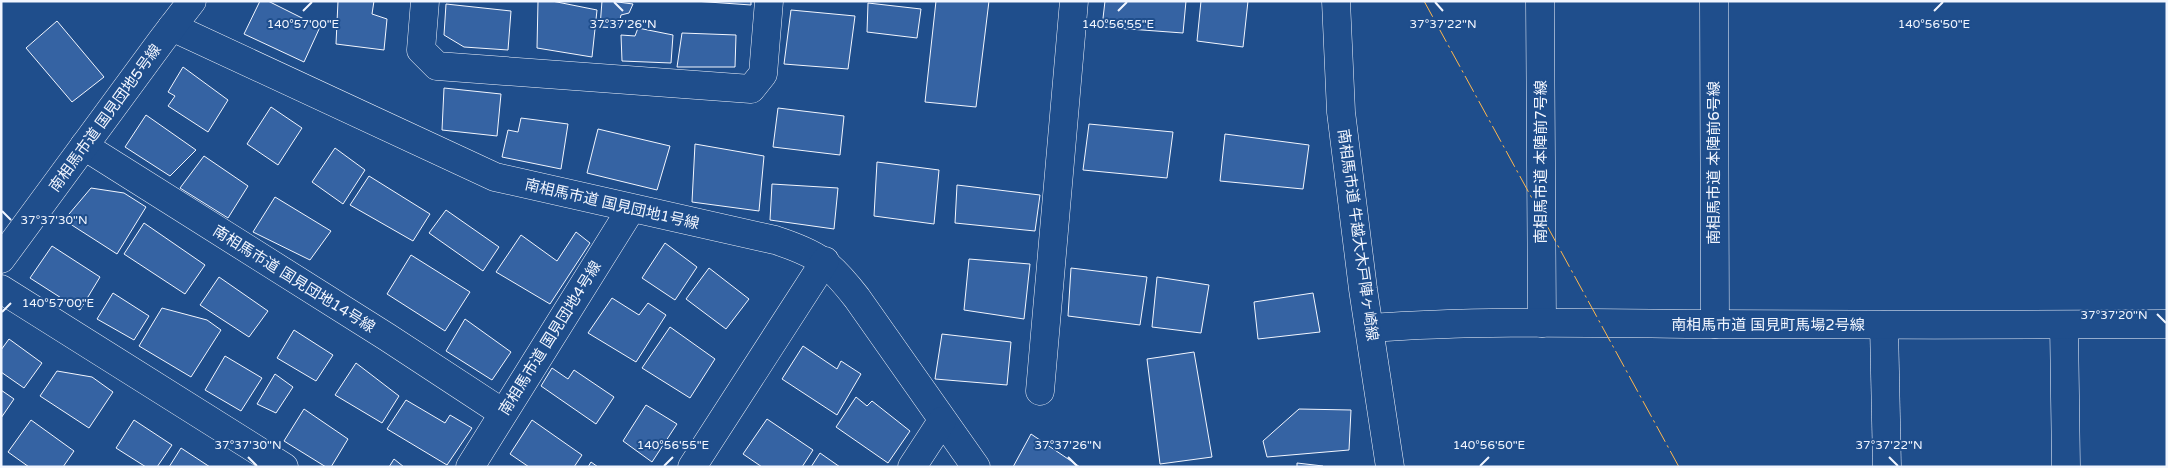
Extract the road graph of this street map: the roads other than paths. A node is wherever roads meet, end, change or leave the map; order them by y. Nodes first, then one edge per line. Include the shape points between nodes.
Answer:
1 (192, 1) edge
2 (424, 1) edge
3 (768, 1) edge
4 (1074, 1) edge
5 (1336, 1) edge
6 (1540, 1) edge
7 (1714, 1) edge
8 (172, 27) junction
9 (84, 146) junction
10 (631, 209) junction
11 (1, 260) edge
12 (825, 261) junction
13 (1, 289) edge
14 (1542, 323) junction
15 (1715, 324) junction
16 (2167, 324) edge
17 (1884, 325) junction
18 (2064, 325) junction
19 (1370, 328) junction
20 (1040, 391) dead end
21 (503, 414) junction
22 (942, 421) junction
23 (284, 467) edge
24 (470, 467) edge
25 (692, 467) edge
26 (912, 467) edge
27 (976, 467) edge
28 (1390, 467) edge
29 (1887, 467) edge
30 (2066, 467) edge

1 - 8 street, 南相馬市道 国見団地5号線
2 - 3 street via 421,50 437,66 751,89 762,74
4 - 20 street
5 - 19 street, 南相馬市道 牛越大木戸陣ヶ崎線 via 1341,112
6 - 14 street, 南相馬市道 本陣前7号線
7 - 15 street, 南相馬市道 本陣前6号線
8 - 9 street, 南相馬市道 国見団地5号線
8 - 10 street, 南相馬市道 国見団地1号線 via 495,177
9 - 11 street, 南相馬市道 国見団地5号線
9 - 21 street, 南相馬市道 国見団地14号線
10 - 12 street, 南相馬市道 国見団地1号線 via 775,240
10 - 21 street, 南相馬市道 国見団地4号線
12 - 22 street, 南相馬市道 国見団地1号線 via 857,298
12 - 25 street
13 - 23 street
14 - 15 street, 南相馬市道 国見町馬場2号線
14 - 19 street, 南相馬市道 国見町馬場2号線
15 - 17 street, 南相馬市道 国見町馬場2号線
16 - 18 street, 南相馬市道 国見町馬場2号線
17 - 18 street, 南相馬市道 国見町馬場2号線
17 - 29 street
18 - 30 street
19 - 28 street, 南相馬市道 牛越大木戸陣ヶ崎線
21 - 24 street, 南相馬市道 国見団地4号線
22 - 26 street
22 - 27 street, 南相馬市道 国見団地1号線

